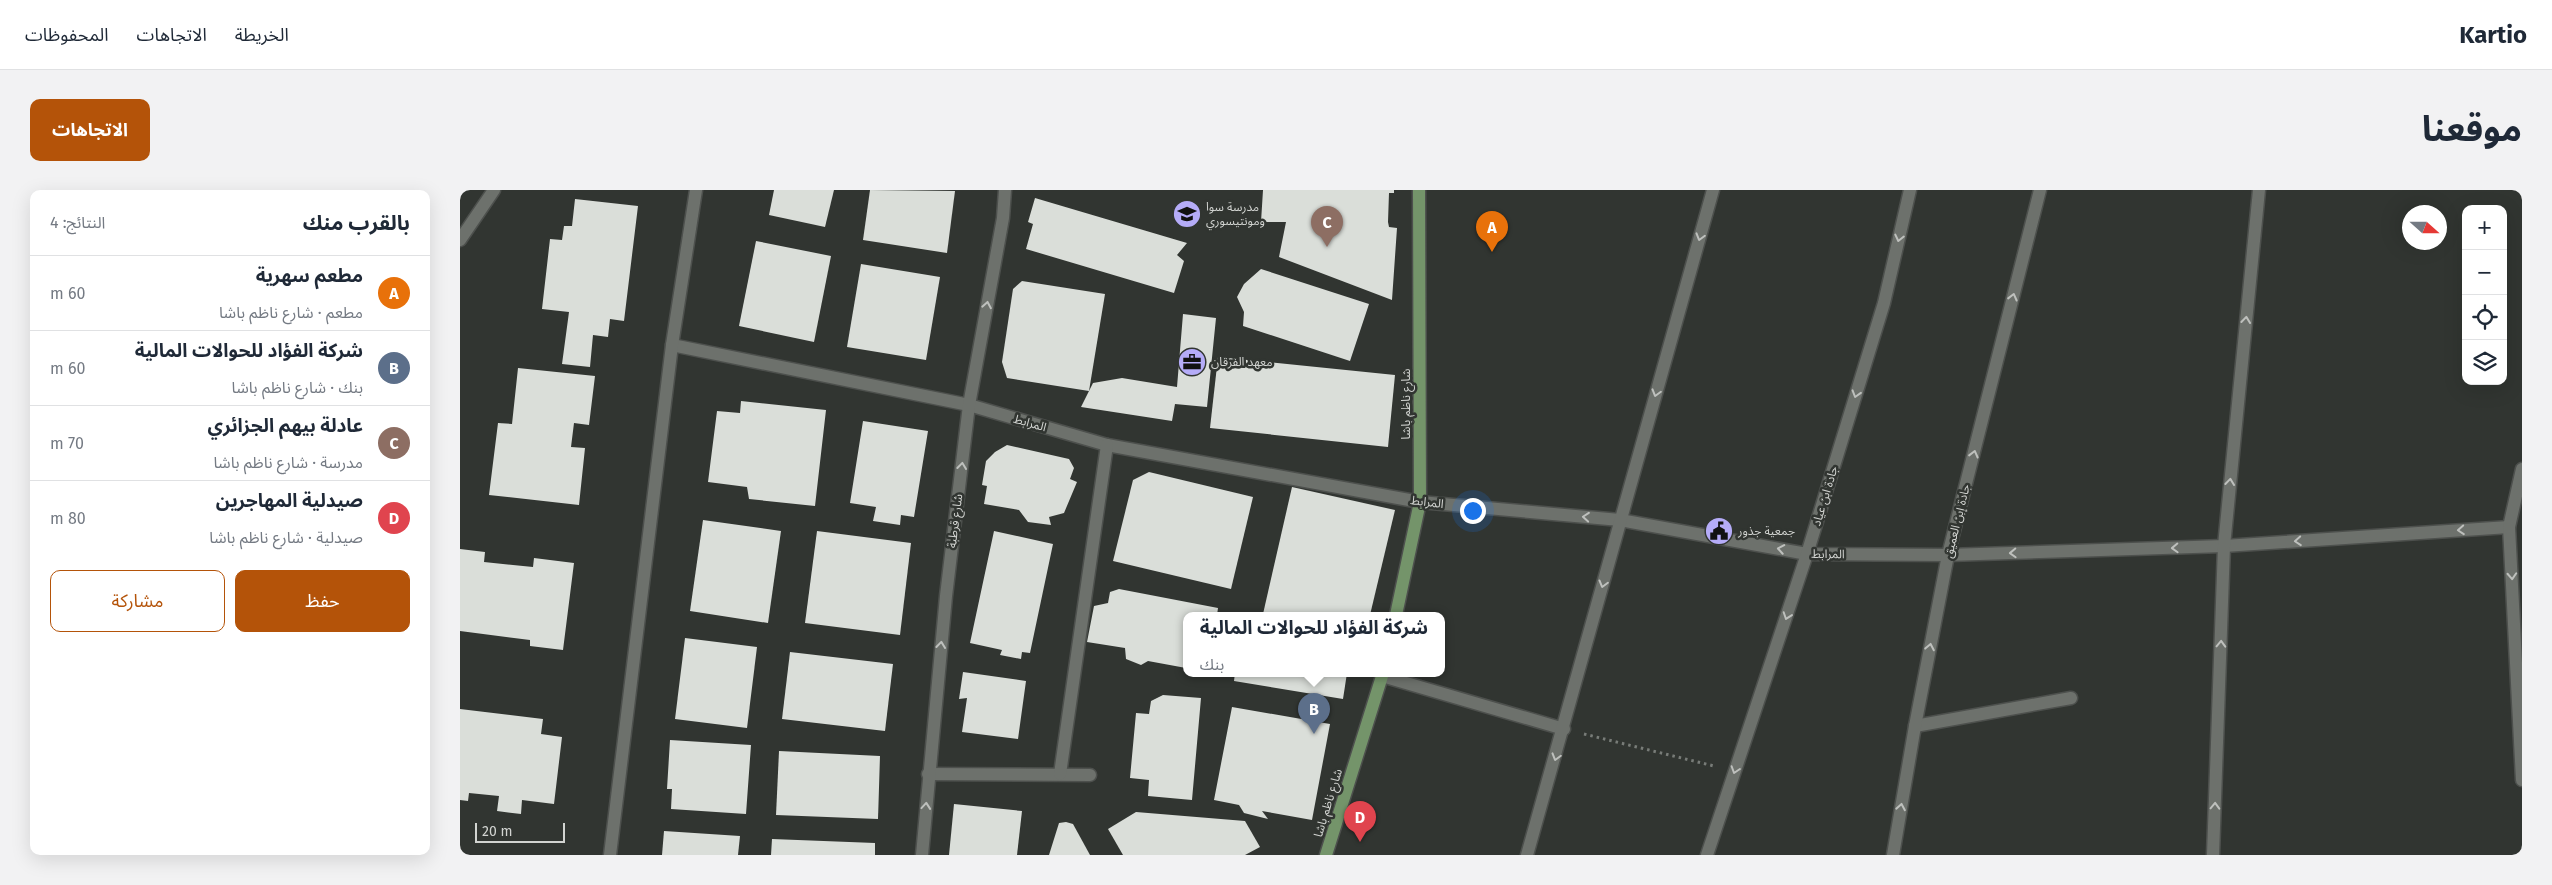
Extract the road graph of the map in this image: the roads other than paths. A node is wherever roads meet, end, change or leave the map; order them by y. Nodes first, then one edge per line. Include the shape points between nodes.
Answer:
1 (494, 190) edge
2 (696, 190) edge
3 (1005, 190) edge
4 (1419, 190) edge
5 (1713, 190) edge
6 (1910, 190) edge
7 (2040, 190) edge
8 (2259, 190) edge
9 (460, 240) edge
10 (672, 345) junction
11 (969, 405) junction
12 (1107, 445) junction
13 (2522, 469) edge
14 (1420, 502) junction
15 (1620, 520) junction
16 (2509, 527) junction
17 (2224, 546) junction
18 (1808, 554) junction
19 (1948, 555) junction
20 (1397, 612) edge
21 (1382, 677) edge
22 (1393, 677) edge
23 (2072, 698) dead end
24 (1915, 726) junction
25 (1564, 730) junction
26 (928, 774) junction
27 (1060, 774) junction
28 (1090, 775) dead end
29 (2522, 780) edge
30 (610, 855) edge
31 (922, 855) edge
32 (1326, 855) edge
33 (1528, 855) edge
34 (1707, 855) edge
35 (1894, 855) edge
36 (2213, 855) edge

1 - 9 street
2 - 10 street
11 -> 3 street, شارع قرطبة via 1003,218
4 - 14 main road, شارع ناظم باشا
5 -> 15 street
6 -> 18 street, جادة ابن عياد via 1884,303
19 -> 7 street, جادة إبن العميق
17 -> 8 street
10 - 11 street, المرابط
10 - 30 street
11 - 12 street, المرابط
26 -> 11 street, شارع قرطبة
12 - 14 street, المرابط
12 - 27 street
13 - 16 street
15 -> 14 street, المرابط
14 - 20 main road, شارع ناظم باشا
18 -> 15 street, المرابط
15 -> 25 street
16 -> 17 street, المرابط
16 -> 29 street
17 -> 19 street, المرابط
36 -> 17 street
18 - 19 street, المرابط
18 -> 34 street, جادة ابن عياد
24 -> 19 street, جادة إبن العميق
21 - 32 main road, شارع ناظم باشا
22 - 25 street
23 - 24 street
35 -> 24 street, جادة إبن العميق
25 -> 33 street
26 - 27 street
31 -> 26 street, شارع قرطبة
27 - 28 street

